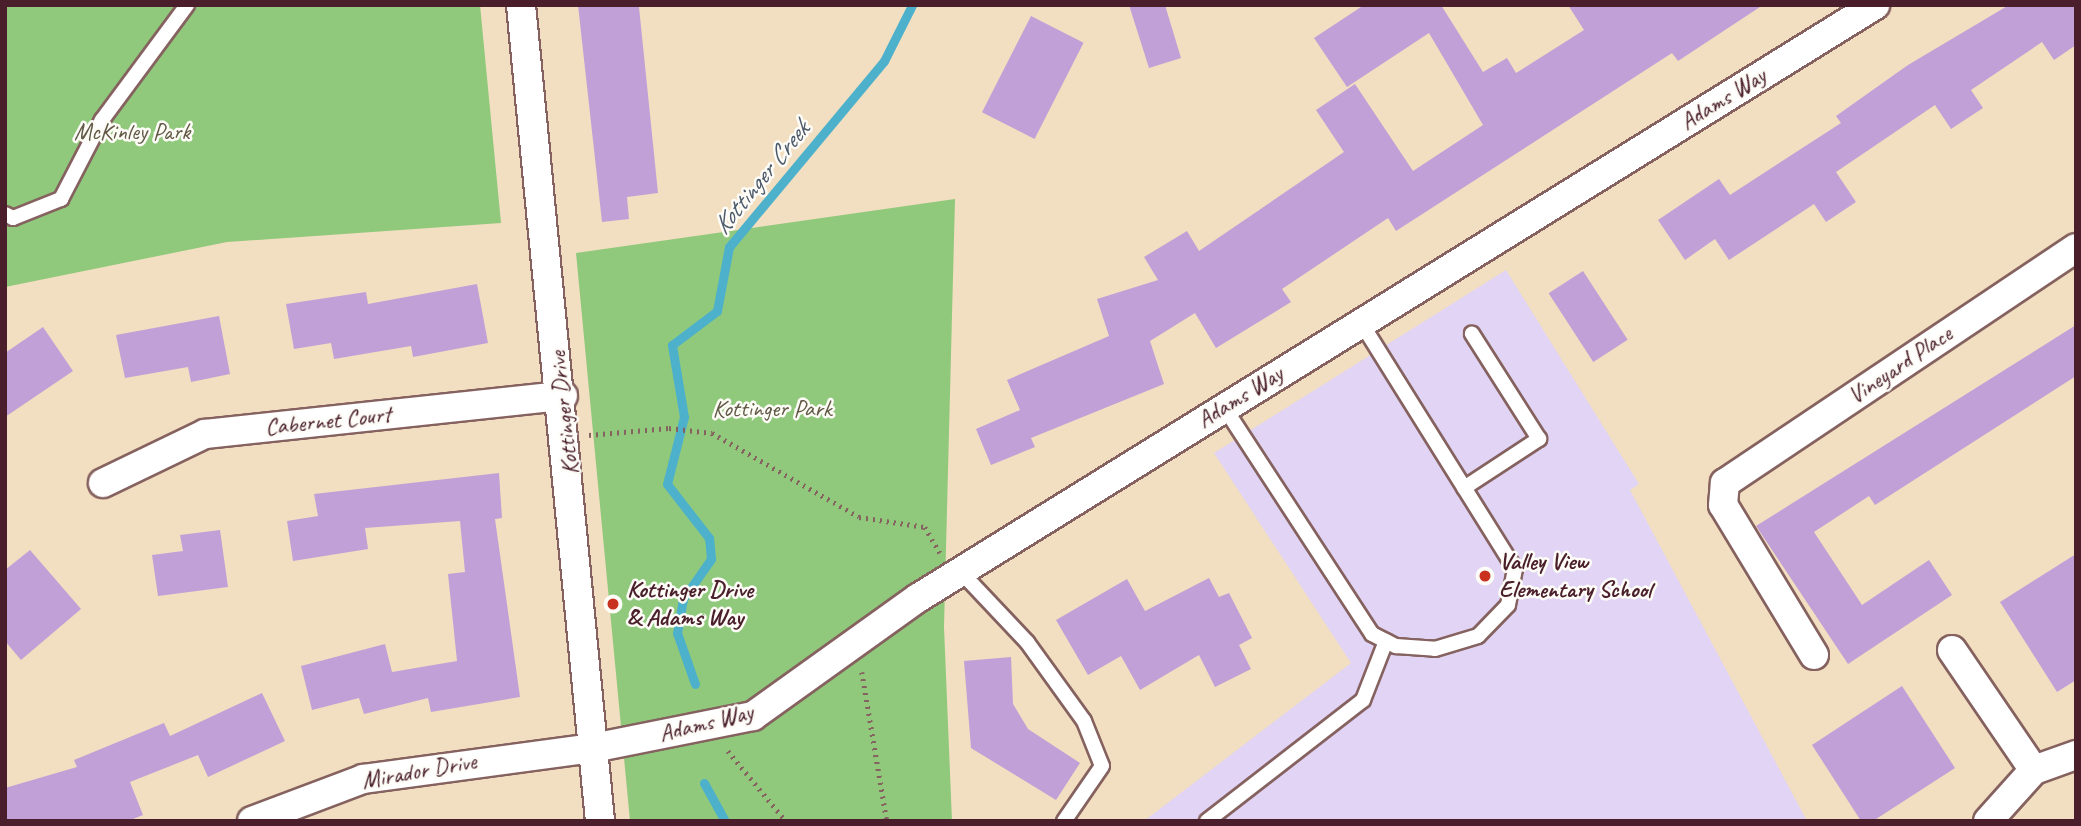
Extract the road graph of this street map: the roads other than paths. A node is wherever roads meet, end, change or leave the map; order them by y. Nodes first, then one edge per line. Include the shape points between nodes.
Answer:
1 (187, 5) edge
2 (522, 5) edge
3 (1875, 5) edge
4 (5, 214) edge
5 (2076, 248) edge
6 (1360, 321) junction
7 (1472, 334) dead end
8 (563, 396) junction
9 (1224, 407) junction
10 (103, 483) dead end
11 (1464, 488) junction
12 (952, 577) junction
13 (1386, 641) junction
14 (1952, 650) dead end
15 (1814, 655) dead end
16 (593, 748) junction
17 (2076, 755) edge
18 (2034, 770) junction
19 (251, 821) edge
20 (600, 821) edge
21 (1064, 821) edge
22 (1207, 821) edge
23 (1988, 821) edge

1 - 4 lane via 102,120 61,199 13,218
2 - 8 street, Kottinger Drive
3 - 6 street, Adams Way
5 - 15 street, Vineyard Place via 1725,483 1723,505
6 - 9 street, Adams Way
6 - 11 lane
7 - 11 lane via 1539,439
8 - 10 street, Cabernet Court via 205,434
8 - 16 street, Kottinger Drive
9 - 12 street, Adams Way
9 - 13 lane via 1372,634
11 - 13 lane via 1515,569 1508,606 1478,636 1435,649
12 - 16 street, Adams Way via 753,716
12 - 21 lane via 1027,642 1084,721 1102,766
13 - 22 lane via 1363,699
14 - 18 street
16 - 19 street, Mirador Drive via 363,779
16 - 20 street, Kottinger Drive
17 - 18 street
18 - 23 street

